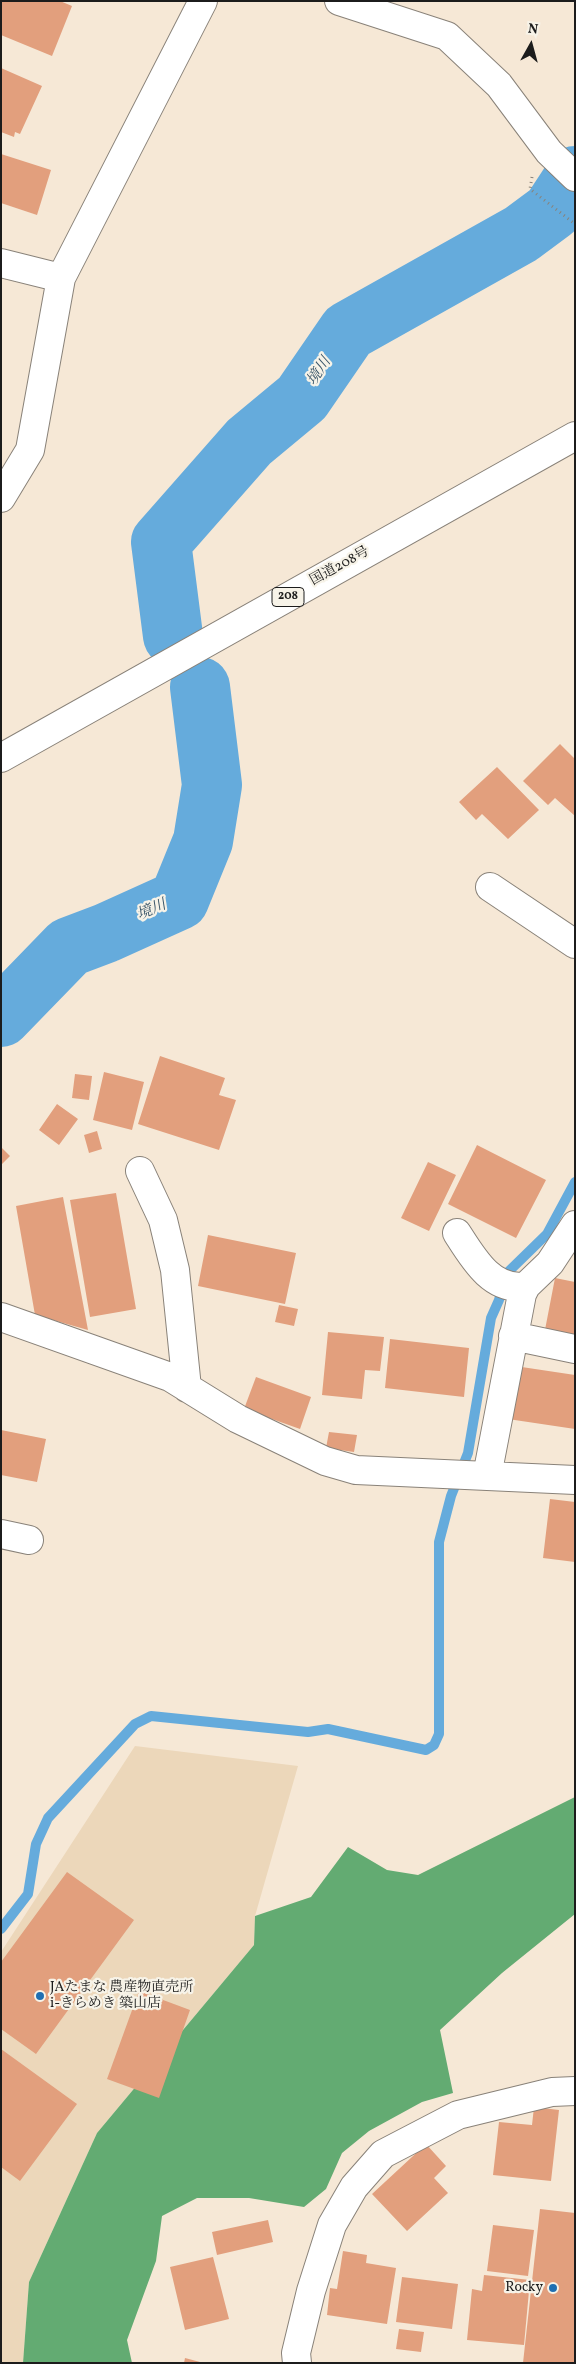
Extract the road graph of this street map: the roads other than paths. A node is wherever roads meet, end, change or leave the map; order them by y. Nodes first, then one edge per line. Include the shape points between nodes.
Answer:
1 (203, 1) edge
2 (339, 1) edge
3 (575, 177) edge
4 (1, 263) edge
5 (61, 278) junction
6 (575, 436) edge
7 (1, 498) edge
8 (1, 758) edge
9 (490, 887) dead end
10 (572, 937) edge
11 (140, 1171) dead end
12 (575, 1225) edge
13 (457, 1233) dead end
14 (519, 1287) junction
15 (1, 1317) edge
16 (513, 1336) junction
17 (575, 1349) edge
18 (187, 1388) junction
19 (483, 1476) junction
20 (575, 1480) edge
21 (1, 1534) edge
22 (29, 1540) dead end
23 (575, 2091) edge
24 (297, 2363) edge

1 - 5 main road
2 - 3 main road via 447,36 499,85 549,152
4 - 5 main road
5 - 7 main road via 30,450
6 - 8 main road, 国道208号 / 208
9 - 10 main road
11 - 18 main road via 164,1220 175,1270
12 - 14 main road via 550,1263
13 - 14 main road via 484,1272
14 - 16 main road via 522,1294
15 - 18 main road via 170,1377
16 - 17 main road
16 - 19 main road
18 - 19 main road via 238,1419 325,1461 356,1470
19 - 20 main road
21 - 22 main road
23 - 24 main road via 552,2092 458,2115 383,2154 354,2187 332,2226 311,2291 296,2353

